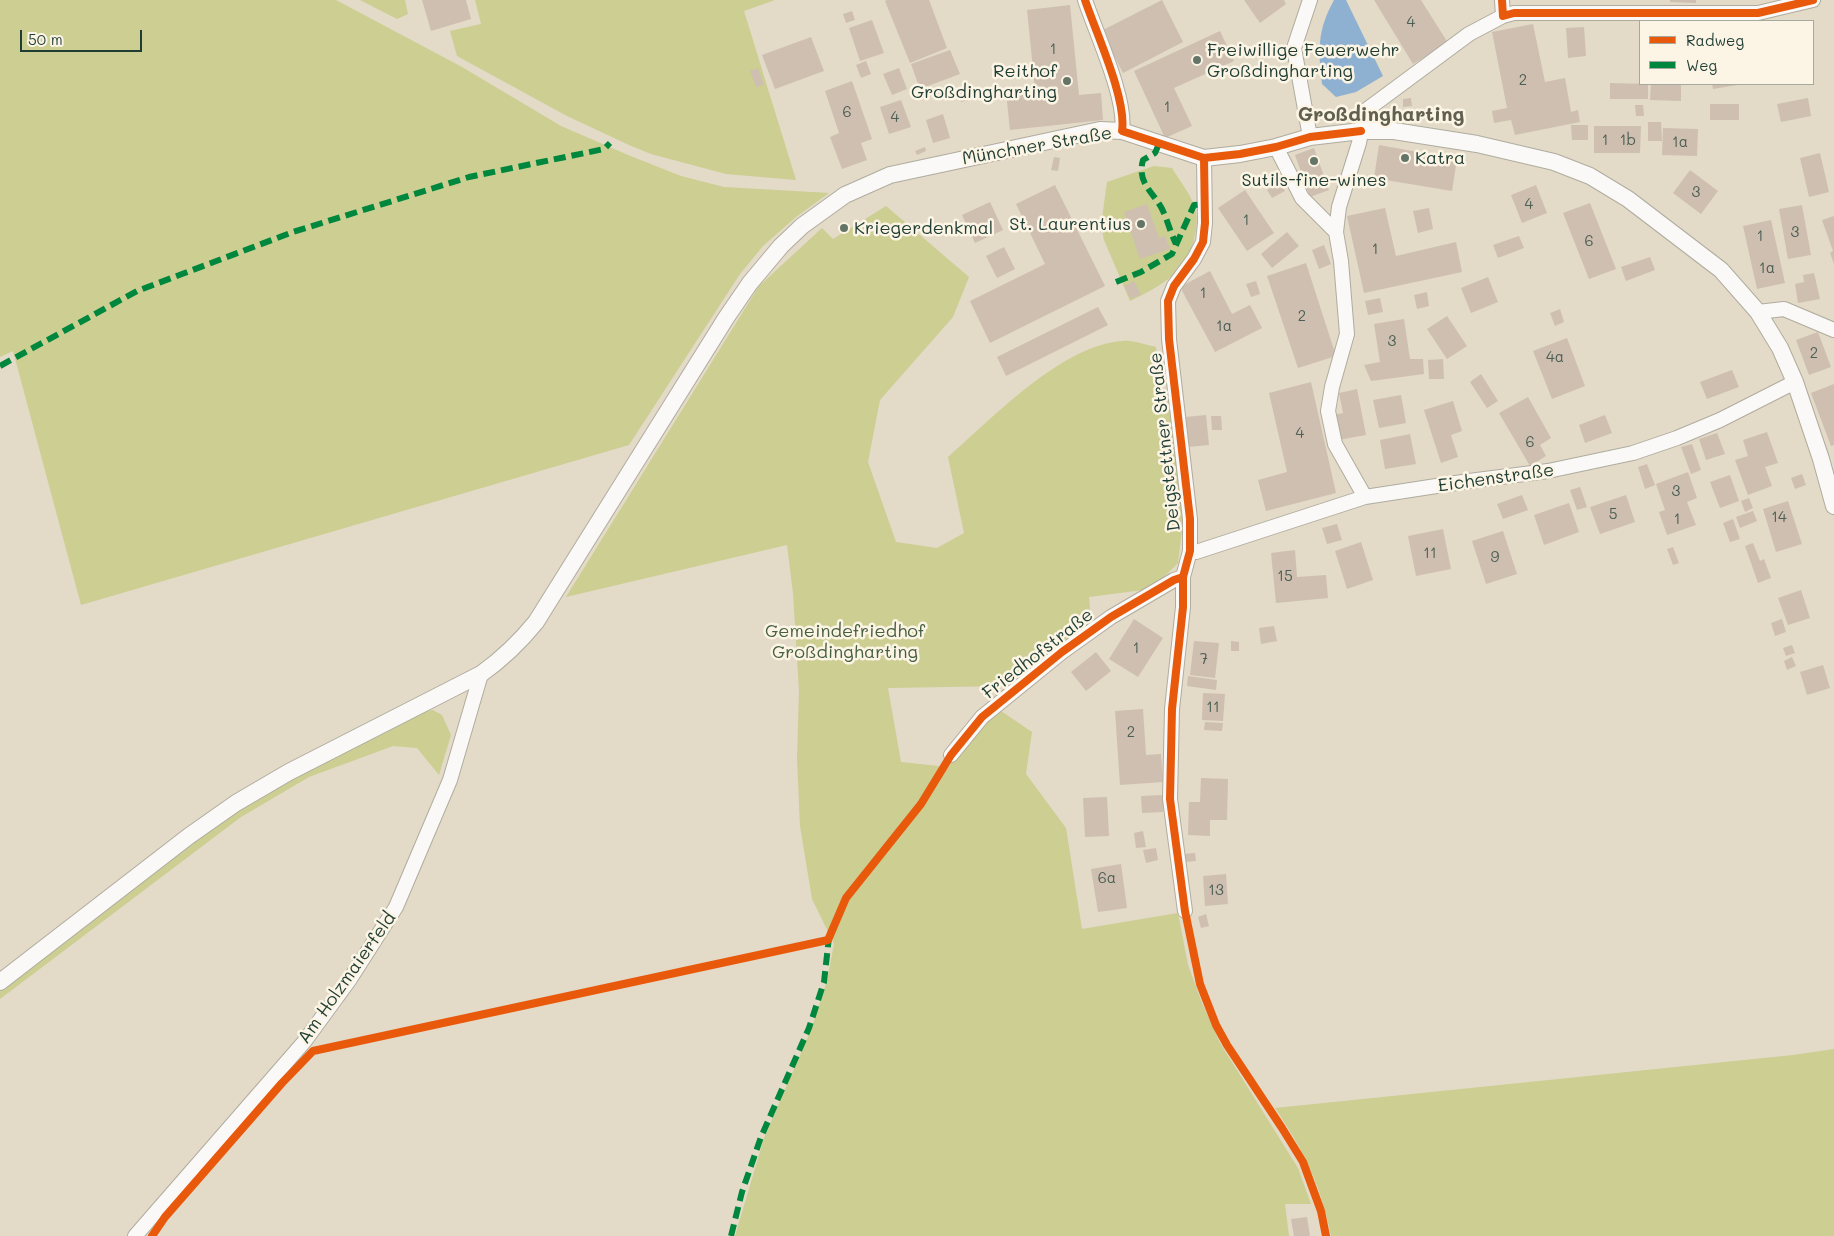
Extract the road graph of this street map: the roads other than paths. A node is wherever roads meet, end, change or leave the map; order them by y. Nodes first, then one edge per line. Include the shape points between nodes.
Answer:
1 (1085, 0) edge
2 (1310, 0) edge
3 (1502, 0) edge
4 (1814, 0) edge
5 (1503, 16) junction
6 (1122, 131) junction
7 (1361, 131) junction
8 (1310, 138) junction
9 (1276, 147) junction
10 (1204, 158) junction
11 (1336, 232) junction
12 (1758, 312) junction
13 (1834, 330) edge
14 (1794, 382) junction
15 (1365, 497) junction
16 (1834, 506) edge
17 (1190, 551) junction
18 (1183, 577) junction
19 (481, 674) junction
20 (951, 755) dead end
21 (1185, 911) dead end
22 (0, 982) edge
23 (135, 1236) edge

1 - 6 street via 1115,83 1124,121
2 - 8 street via 1294,48
3 - 5 street
4 - 5 street via 1758,13
5 - 7 street via 1469,34 1365,111
6 - 10 street, Münchner Straße
6 - 19 street, Münchner Straße via 1100,130 890,175 845,195 802,226 774,253 726,318 536,622 518,644
7 - 8 street, Münchner Straße
7 - 11 street via 1338,207
7 - 12 street, Münchner Straße via 1394,131 1477,144 1554,162 1590,176 1628,198 1721,270
8 - 9 street, Münchner Straße
9 - 10 street, Münchner Straße
9 - 11 street via 1302,198
10 - 17 street, Deigstettner Straße via 1205,222 1202,242 1168,301 1169,339 1190,519
11 - 15 street via 1347,334 1328,411 1335,444
12 - 13 street via 1784,309
12 - 14 street, Münchner Straße via 1780,348
14 - 15 street, Eichenstraße via 1720,420 1633,453 1548,471
14 - 16 street, Münchner Straße
15 - 17 street, Eichenstraße via 1196,552
17 - 18 street, Deigstettner Straße
18 - 20 street, Friedhofstraße via 1110,617 1062,652 982,717
18 - 21 street, Deigstettner Straße via 1172,709 1170,799
19 - 22 street, Münchner Straße via 289,772 236,803
19 - 23 street, Am Holzmaierfeld via 450,780 396,906 350,979 304,1042

